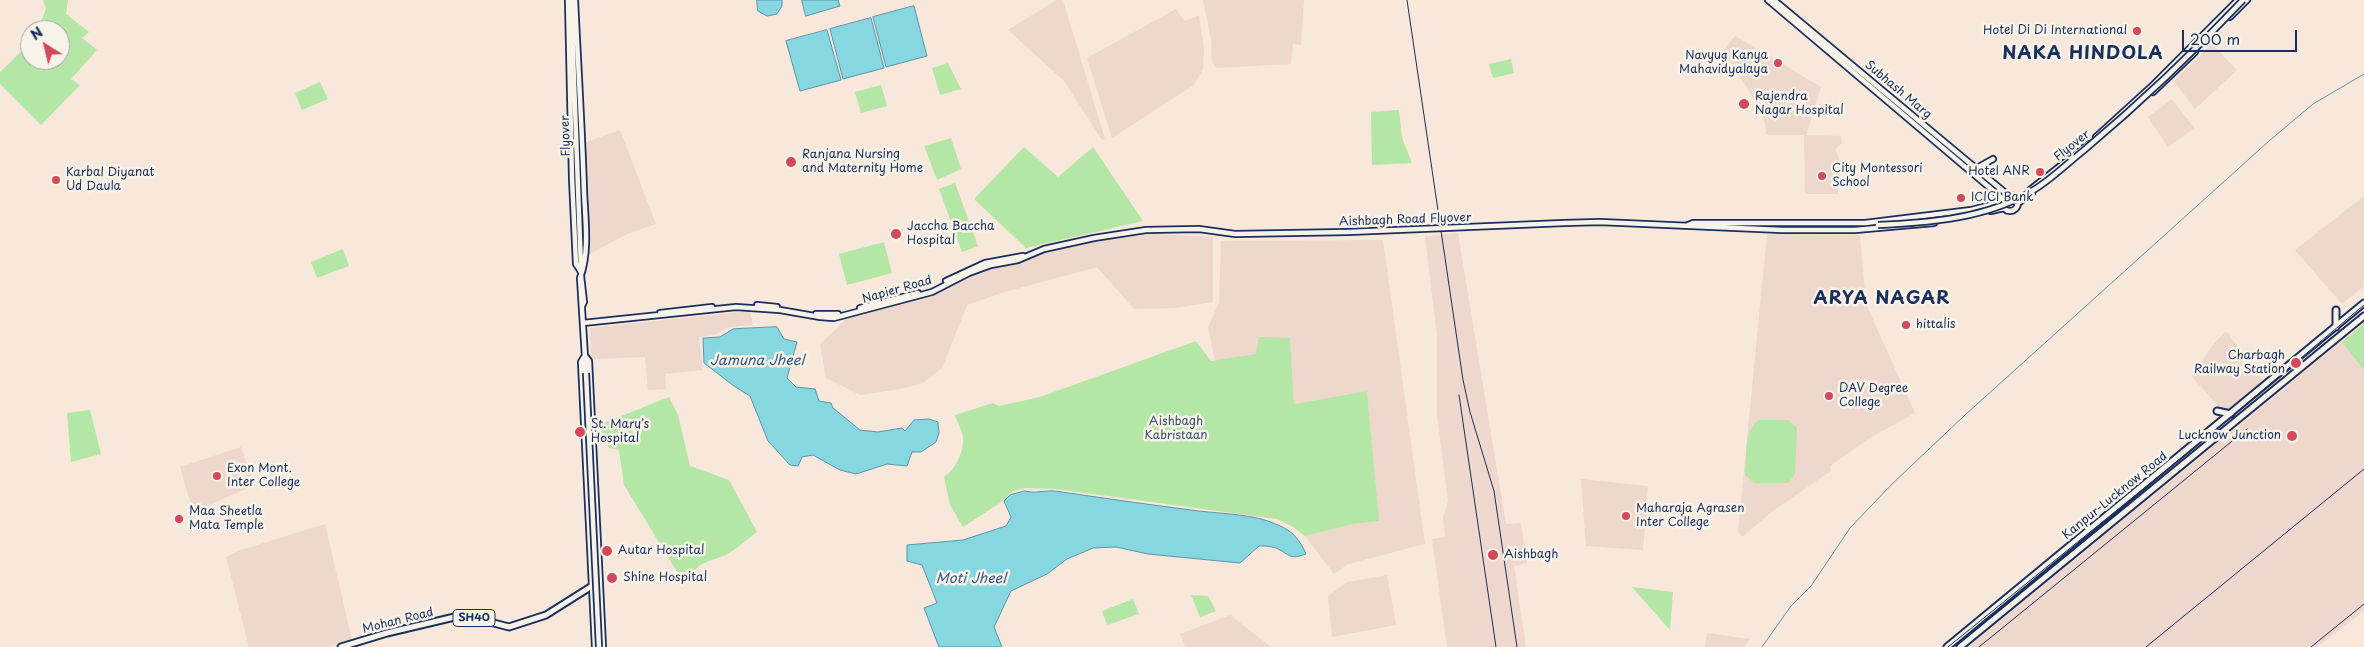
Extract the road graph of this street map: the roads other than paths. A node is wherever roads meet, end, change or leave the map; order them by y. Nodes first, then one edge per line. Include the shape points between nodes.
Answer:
1 (571, 0) edge
2 (1768, 0) edge
3 (1774, 0) edge
4 (2238, 0) edge
5 (2245, 0) edge
6 (1993, 159) dead end
7 (1977, 168) junction
8 (2008, 196) junction
9 (2015, 198) junction
10 (2003, 203) junction
11 (2017, 204) junction
12 (1863, 223) junction
13 (1871, 225) junction
14 (1688, 226) junction
15 (1862, 229) junction
16 (1235, 234) joint
17 (581, 273) junction
18 (2364, 303) edge
19 (2336, 310) dead end
20 (2364, 316) edge
21 (585, 323) junction
22 (2336, 328) junction
23 (585, 356) junction
24 (2217, 411) dead end
25 (2232, 414) junction
26 (2172, 462) junction
27 (2178, 470) junction
28 (2138, 490) junction
29 (2144, 498) junction
30 (599, 584) junction
31 (592, 586) junction
32 (341, 647) edge
33 (595, 647) edge
34 (601, 647) edge
35 (1947, 647) edge
36 (1960, 647) edge

1 - 17 main road, Flyover
1 - 17 main road via 582,120 585,222
1 - 17 main road via 572,178 576,264
2 - 10 main road via 1916,123
3 - 7 main road, Subhash Marg
4 - 9 main road via 2092,141 2039,184
5 - 11 main road via 2164,83 2103,137
5 - 13 main road, Flyover, bridge via 2105,133 2021,198 1955,217
6 - 7 main road
7 - 8 main road, Subhash Marg
8 - 9 main road
8 - 10 main road
9 - 11 main road
10 - 11 main road via 2011,210
10 - 12 main road via 1925,217
10 - 15 main road via 1924,225
12 - 13 main road, Flyover
12 - 14 main road via 1693,222
13 - 15 main road, Flyover
14 - 15 main road
14 - 16 main road, Aishbagh Road Flyover, bridge via 1564,223 1416,231
16 - 21 main road, Napier Road via 1200,229 1146,230 1094,238 1044,249 969,273 932,292 834,318 751,307
17 - 21 main road
18 - 22 main road, Kanpur-Lucknow Road
19 - 22 main road
20 - 27 main road, Kanpur-Lucknow Road
21 - 23 main road
22 - 25 main road, Kanpur-Lucknow Road
23 - 30 main road via 589,361 592,409
23 - 31 main road via 581,362 582,414
23 - 34 main road, bridge
24 - 25 main road
25 - 26 main road, Kanpur-Lucknow Road
26 - 27 main road
26 - 28 main road, Kanpur-Lucknow Road
27 - 29 main road, Kanpur-Lucknow Road
28 - 29 main road
28 - 35 main road, Kanpur-Lucknow Road
29 - 36 main road, Kanpur-Lucknow Road
30 - 31 main road, Mohan Road / SH40
30 - 34 main road
31 - 32 main road, Mohan Road / SH40 via 546,615 526,623 509,627 462,616
31 - 33 main road

